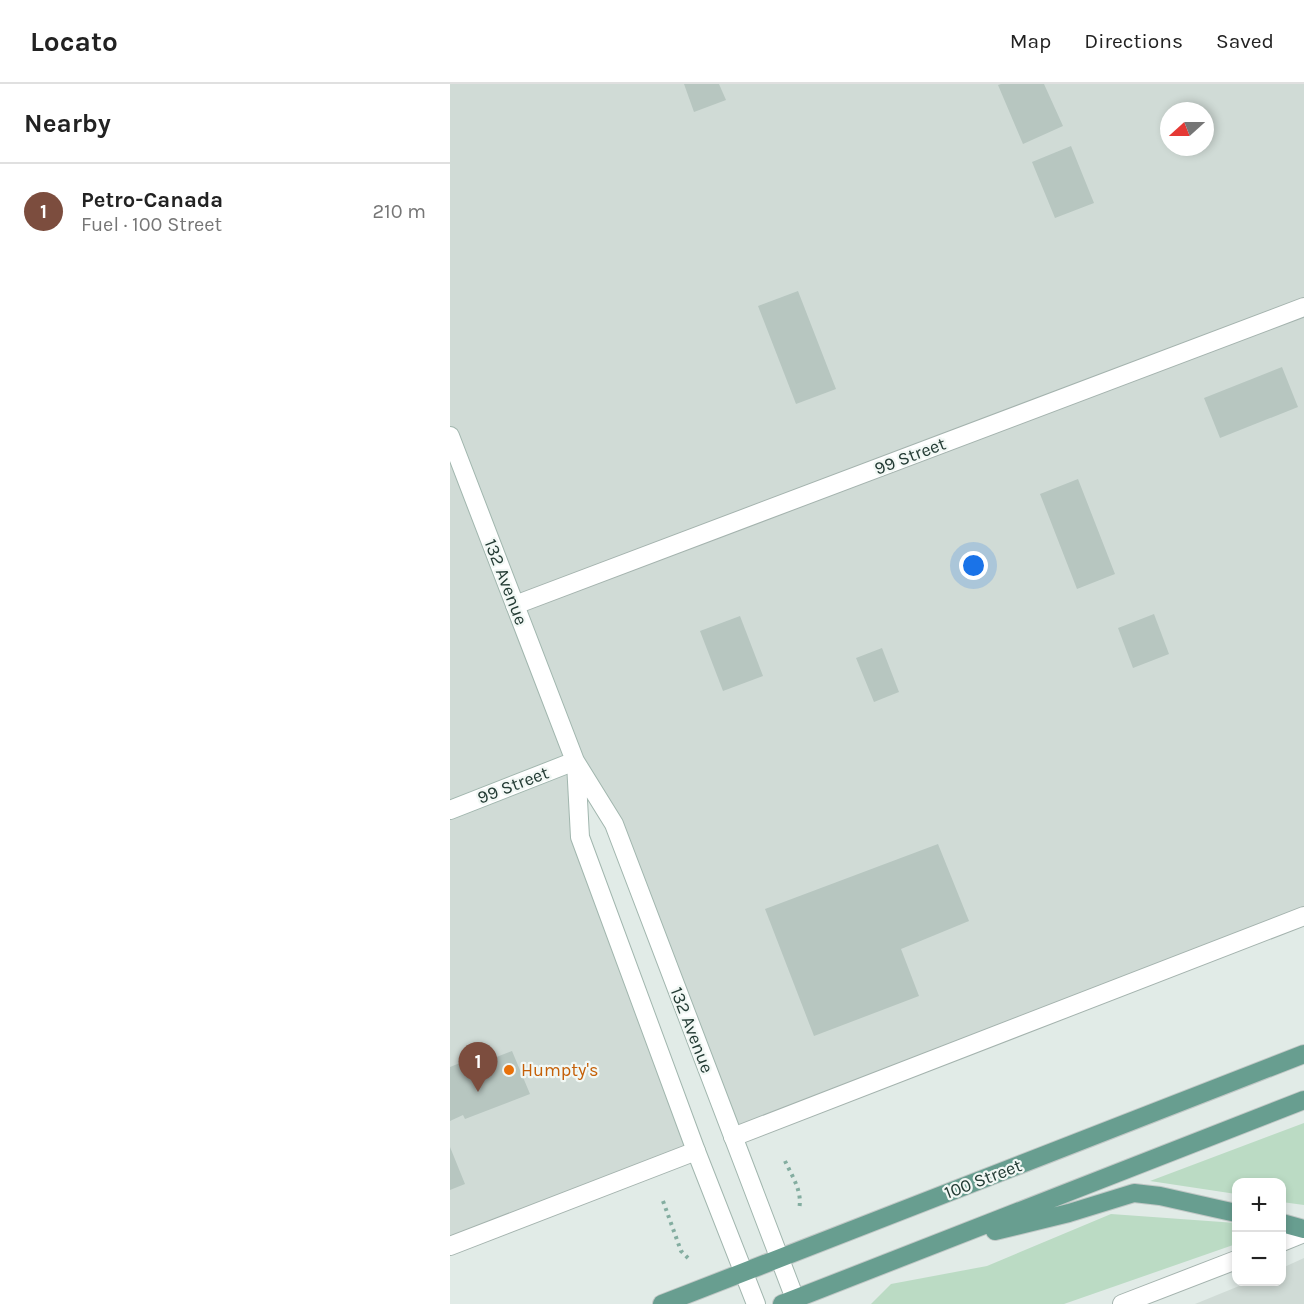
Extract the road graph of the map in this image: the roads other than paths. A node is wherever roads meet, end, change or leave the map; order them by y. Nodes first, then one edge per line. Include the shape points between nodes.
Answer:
1 (1304, 307) edge
2 (450, 436) edge
3 (515, 605) junction
4 (575, 761) junction
5 (450, 810) edge
6 (1304, 916) edge
7 (1304, 1054) edge
8 (1304, 1100) edge
9 (733, 1137) junction
10 (696, 1151) junction
11 (1232, 1212) edge
12 (1286, 1224) edge
13 (1304, 1228) edge
14 (1304, 1233) edge
15 (1286, 1240) edge
16 (450, 1246) edge
17 (926, 1248) junction
18 (780, 1259) junction
19 (1232, 1262) edge
20 (744, 1273) junction
21 (792, 1302) edge
22 (662, 1304) edge
23 (756, 1304) edge
24 (1122, 1304) edge

1 - 3 street, 99 Street
2 - 3 street, 132 Avenue
3 - 4 street, 132 Avenue
4 - 5 street, 99 Street
4 - 9 street, 132 Avenue via 614,824
4 - 10 street, 132 Avenue via 580,837
6 - 9 street
7 - 18 main road, 100 Street
8 - 17 main road
9 - 18 street, 132 Avenue
10 - 16 street
10 - 20 street, 132 Avenue
11 - 17 main road via 1134,1193
12 - 13 main road
14 - 15 street
17 - 21 main road
18 - 20 main road, 100 Street
18 - 21 street, 132 Avenue
19 - 24 street
20 - 22 main road, 100 Street
20 - 23 street, 132 Avenue

